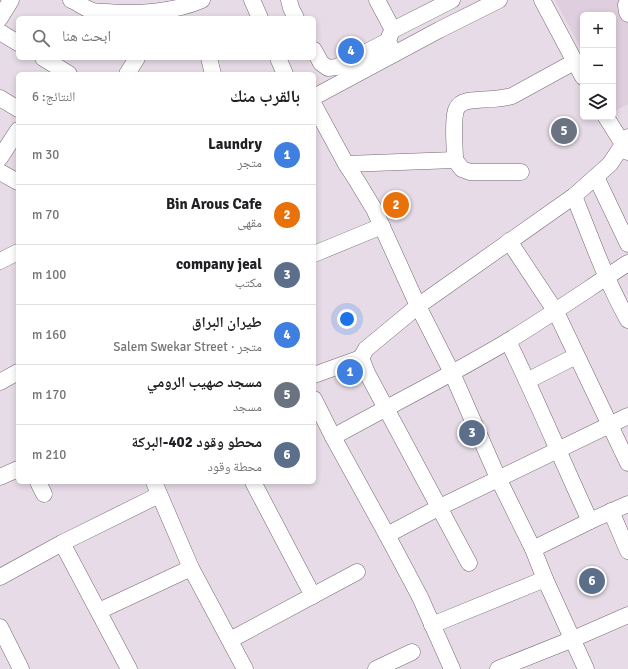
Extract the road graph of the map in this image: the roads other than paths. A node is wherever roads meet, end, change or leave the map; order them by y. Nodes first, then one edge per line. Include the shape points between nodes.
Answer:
1 (11, 0) edge
2 (71, 0) edge
3 (252, 0) edge
4 (289, 0) edge
5 (377, 0) edge
6 (452, 0) edge
7 (499, 0) edge
8 (542, 0) edge
9 (628, 4) edge
10 (198, 7) edge
11 (91, 14) edge
12 (166, 14) edge
13 (628, 14) edge
14 (259, 16) edge
15 (295, 16) edge
16 (0, 18) edge
17 (0, 32) edge
18 (16, 42) edge
19 (392, 42) junction
20 (316, 54) edge
21 (48, 60) edge
22 (136, 60) edge
23 (210, 60) edge
24 (279, 60) edge
25 (574, 62) junction
26 (64, 66) edge
27 (128, 72) edge
28 (212, 72) edge
29 (284, 72) edge
30 (580, 72) edge
31 (316, 95) edge
32 (0, 98) edge
33 (16, 108) edge
34 (316, 109) edge
35 (608, 120) edge
36 (16, 133) edge
37 (626, 144) edge
38 (0, 158) edge
39 (455, 160) junction
40 (346, 164) junction
41 (0, 172) edge
42 (521, 172) dead end
43 (596, 177) junction
44 (16, 181) edge
45 (574, 196) junction
46 (382, 226) junction
47 (509, 241) junction
48 (628, 244) edge
49 (16, 253) edge
50 (316, 253) edge
51 (0, 261) edge
52 (628, 263) edge
53 (606, 277) junction
54 (418, 306) junction
55 (556, 312) junction
56 (628, 320) edge
57 (508, 341) junction
58 (576, 356) junction
59 (361, 358) junction
60 (16, 373) edge
61 (316, 374) edge
62 (452, 374) junction
63 (527, 381) junction
64 (0, 382) edge
65 (316, 403) edge
66 (386, 408) junction
67 (628, 416) edge
68 (610, 425) junction
69 (333, 437) junction
70 (557, 451) junction
71 (628, 463) edge
72 (16, 470) edge
73 (0, 477) edge
74 (498, 478) junction
75 (255, 484) edge
76 (157, 488) edge
77 (628, 504) edge
78 (438, 508) junction
79 (611, 512) junction
80 (590, 521) junction
81 (387, 535) junction
82 (62, 543) junction
83 (533, 549) junction
84 (628, 551) edge
85 (469, 563) dead end
86 (191, 568) junction
87 (357, 572) dead end
88 (0, 576) edge
89 (545, 579) junction
90 (314, 596) junction
91 (99, 611) junction
92 (628, 615) edge
93 (432, 625) junction
94 (0, 627) edge
95 (573, 639) junction
96 (230, 640) junction
97 (412, 652) dead end
98 (22, 669) edge
99 (129, 669) edge
100 (245, 669) edge
101 (376, 669) edge
102 (452, 669) edge
103 (498, 669) edge
104 (586, 669) edge

1 - 16 street
2 - 11 street
3 - 14 street
4 - 15 street
5 - 19 street
6 - 19 street
7 - 19 street via 439,30
8 - 25 street
9 - 13 street
10 - 12 street
11 - 12 street
17 - 18 street
19 - 20 street via 337,67 328,68 321,63
19 - 31 street
21 - 26 street
22 - 27 street
23 - 28 street
24 - 29 street
25 - 30 street
25 - 39 street via 512,96 460,103 456,109 454,122
32 - 33 street
34 - 40 street
35 - 37 street
36 - 38 street
37 - 43 street
39 - 40 street
39 - 42 street via 470,172
40 - 46 street
41 - 44 street
43 - 45 street
43 - 48 street
45 - 47 street
45 - 53 street
46 - 50 street
46 - 54 street
47 - 54 street
47 - 55 street
49 - 51 street
52 - 53 street
53 - 55 street
53 - 56 street
54 - 59 street via 366,349
54 - 62 street
55 - 57 street
55 - 58 street
57 - 62 street
57 - 63 street
58 - 63 street
58 - 68 street
59 - 61 street
59 - 66 street
60 - 64 street
62 - 66 street
62 - 74 street
63 - 70 street
65 - 69 street
66 - 69 street
66 - 78 street
67 - 68 street
68 - 70 street
68 - 71 street
69 - 81 street
70 - 74 street
70 - 80 street
72 - 73 street
74 - 78 street
74 - 83 street
75 - 90 street
76 - 82 street
76 - 86 street
77 - 79 street
78 - 81 street
78 - 85 street
79 - 80 street
79 - 84 street
80 - 83 street
81 - 93 street
82 - 88 street
82 - 91 street
83 - 89 street
86 - 91 street
86 - 96 street
87 - 90 street
89 - 93 street
89 - 95 street
90 - 96 street
91 - 99 street
92 - 95 street
93 - 102 street
94 - 98 street
95 - 103 street
95 - 104 street
96 - 100 street
97 - 101 street

